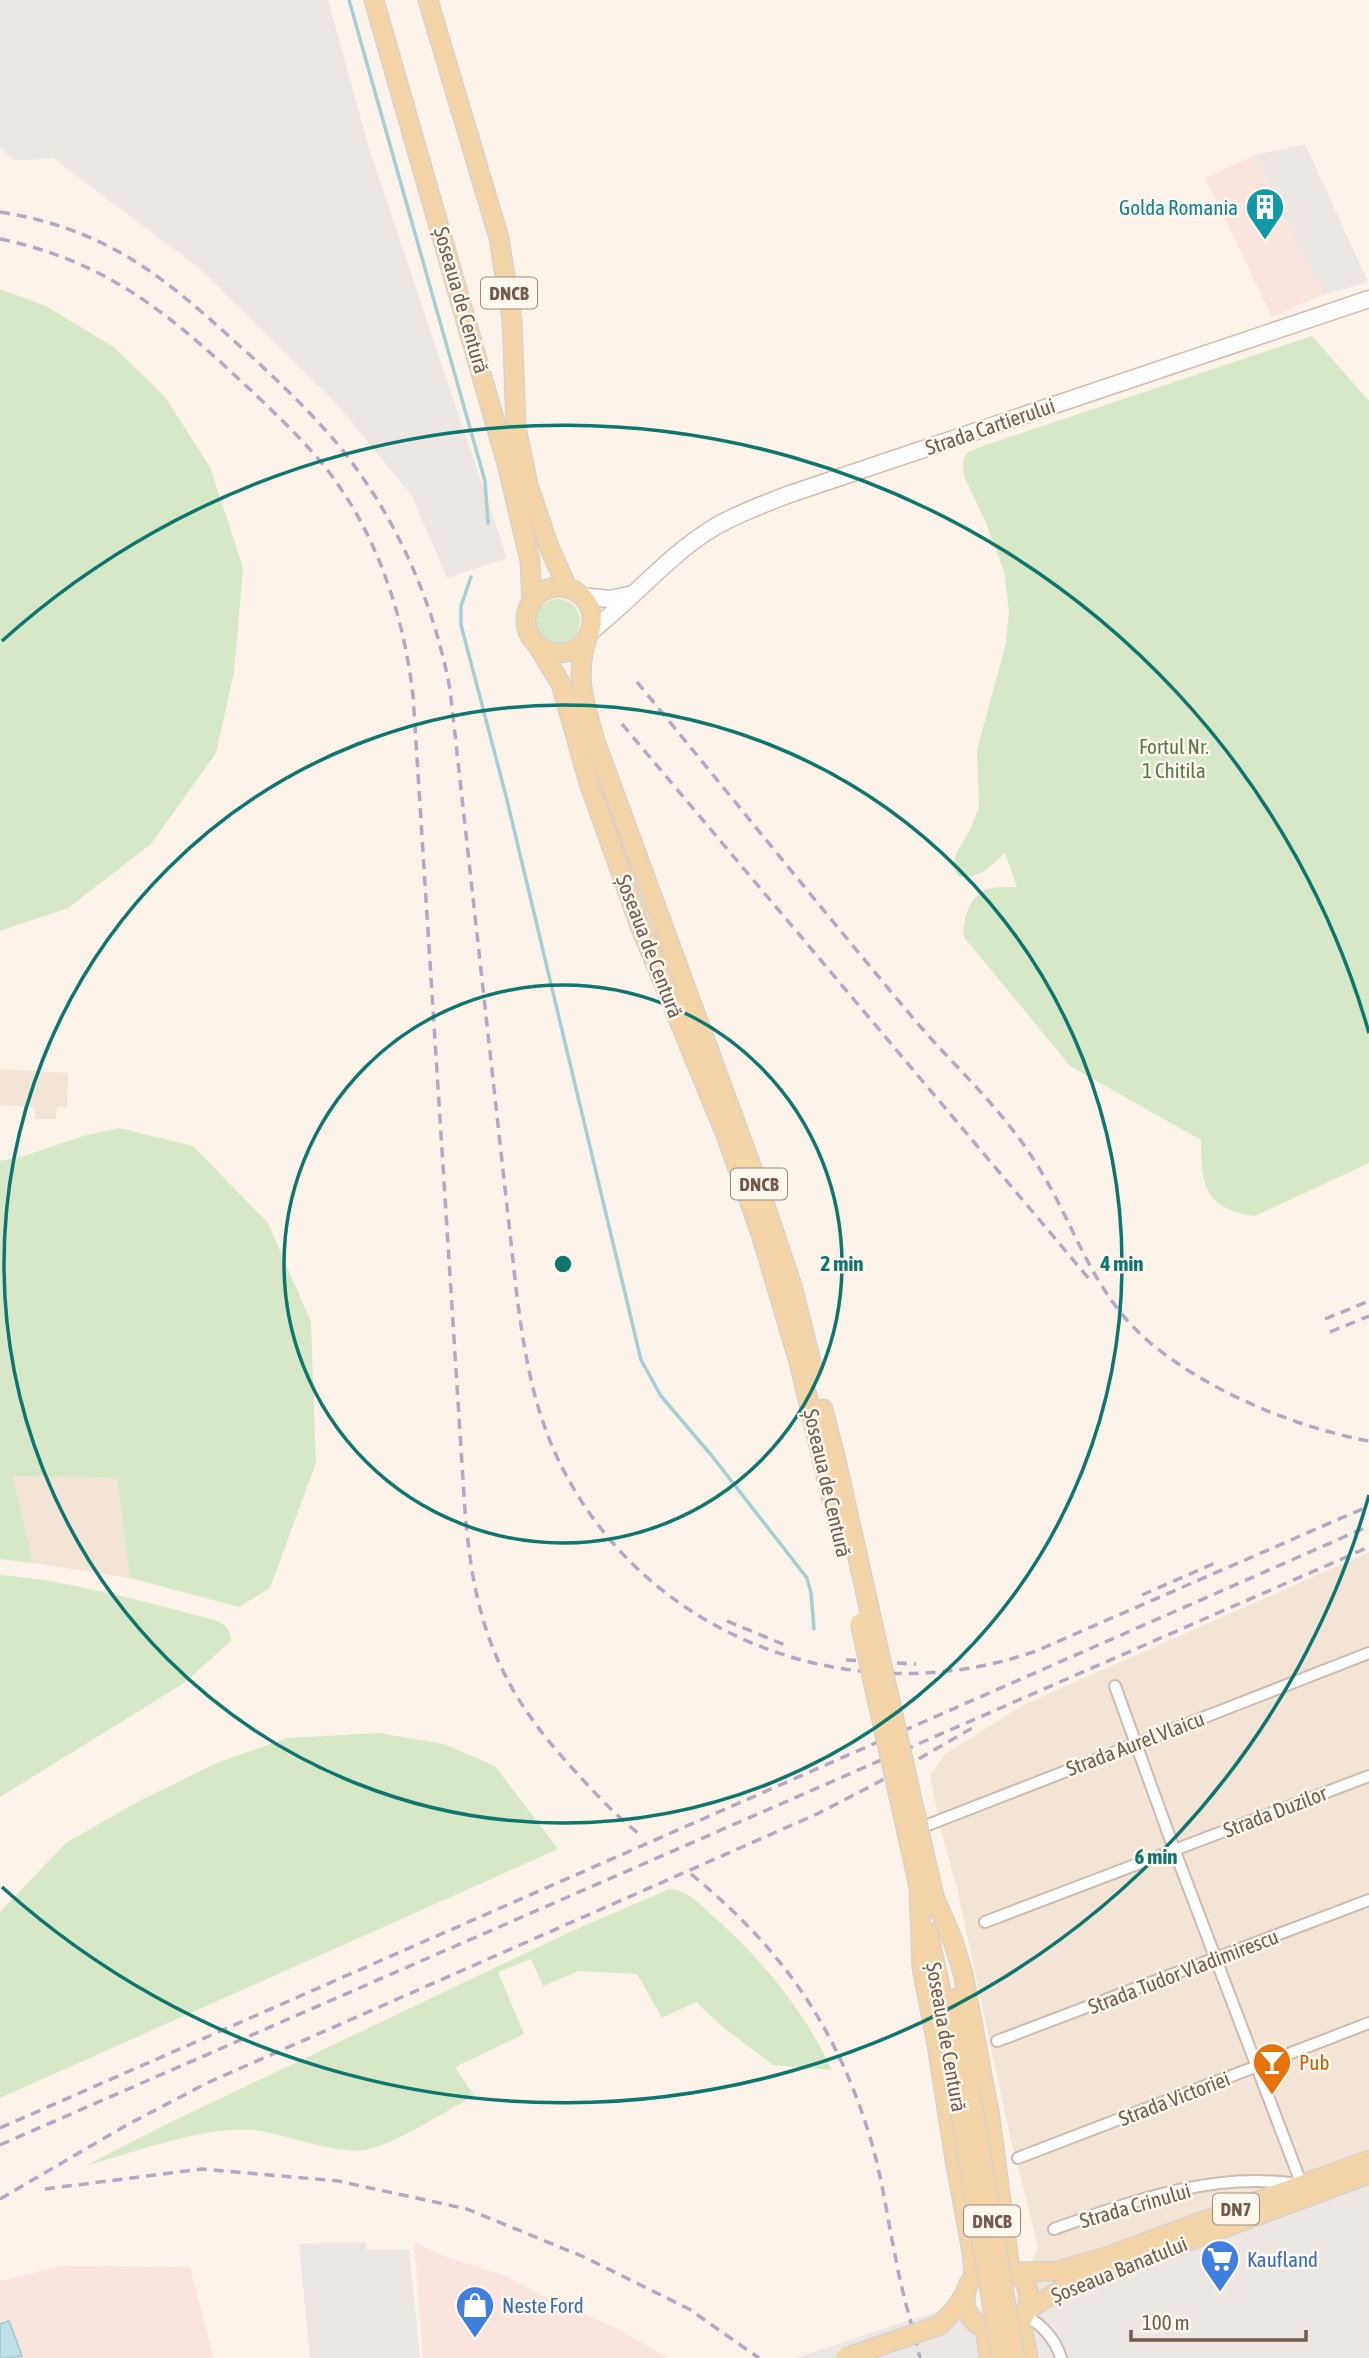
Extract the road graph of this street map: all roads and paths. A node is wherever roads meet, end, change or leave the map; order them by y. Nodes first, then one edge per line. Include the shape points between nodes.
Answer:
1 (374, 0) edge
2 (428, 0) edge
3 (1369, 299) edge
4 (574, 592) junction
5 (633, 594) junction
6 (532, 603) junction
7 (589, 634) junction
8 (536, 643) junction
9 (830, 1461) junction
10 (1369, 1653) edge
11 (1115, 1686) dead end
12 (1136, 1742) junction
13 (1369, 1776) edge
14 (911, 1842) junction
15 (1174, 1849) junction
16 (927, 1895) junction
17 (1369, 1900) edge
18 (985, 1922) dead end
19 (1216, 1959) junction
20 (1369, 2023) edge
21 (997, 2042) dead end
22 (1257, 2066) junction
23 (962, 2086) junction
24 (1018, 2158) dead end
25 (1369, 2160) edge
26 (1369, 2174) edge
27 (1304, 2191) junction
28 (1054, 2229) dead end
29 (1013, 2270) junction
30 (970, 2284) junction
31 (1025, 2315) junction
32 (940, 2325) junction
33 (981, 2326) junction
34 (845, 2358) edge
35 (989, 2358) edge
36 (1001, 2358) edge
37 (1015, 2358) edge
38 (1028, 2358) edge
39 (1060, 2358) edge

1 - 6 main road, Șoseaua de Centură / DNCB via 508,464 530,561
2 - 4 main road, Șoseaua de Centură / DNCB via 499,238 511,311 514,401 526,476 550,547
3 - 5 street, Strada Cartierului via 787,495 713,528
4 - 5 street via 610,599
4 - 6 main road via 552,588
4 - 7 main road, Șoseaua de Centură / DNCB via 589,607
5 - 7 street, Strada Cartierului
6 - 8 main road, Șoseaua de Centură / DNCB via 527,626
7 - 8 main road via 564,652
7 - 9 main road, Șoseaua de Centură / DNCB via 580,679 595,741 776,1234 792,1286
8 - 9 main road, Șoseaua de Centură / DNCB via 561,684 589,783 636,913 726,1135
9 - 14 main road, Șoseaua de Centură / DNCB, bridge
10 - 12 street, Strada Aurel Vlaicu
11 - 12 street
12 - 14 street, Strada Aurel Vlaicu
12 - 15 street
13 - 15 street, Strada Duzilor
14 - 16 main road, Șoseaua de Centură / DNCB
15 - 18 street, Strada Duzilor
15 - 19 street
16 - 23 main road, Șoseaua de Centură / DNCB via 939,1981
16 - 29 main road via 953,1941 963,1973
16 - 30 main road via 922,1968
17 - 19 street, Strada Tudor Vladimirescu
19 - 21 street, Strada Tudor Vladimirescu
19 - 22 street
20 - 22 street, Strada Victoriei
22 - 24 street, Strada Victoriei
22 - 27 street
23 - 36 main road, Șoseaua de Centură / DNCB, bridge
23 - 37 main road, Șoseaua de Centură / DNCB, bridge
25 - 27 main road, Șoseaua Banatului / DN7
26 - 27 main road, Șoseaua Banatului / DN7
27 - 28 street, Strada Crinului via 1274,2181 1199,2187 1148,2197
27 - 29 main road, Șoseaua Banatului / DN7 via 1057,2271
27 - 31 main road, Șoseaua Banatului / DN7 via 1068,2286
29 - 30 main road, DN7 via 988,2268
29 - 31 main road via 1026,2284 1030,2300
30 - 32 main road
30 - 33 main road via 968,2312
31 - 33 main road, DN7 via 1015,2326 1000,2331
31 - 38 main road
31 - 39 street via 1050,2335
32 - 33 main road, DN7
32 - 34 main road, DN7, bridge
33 - 35 main road

